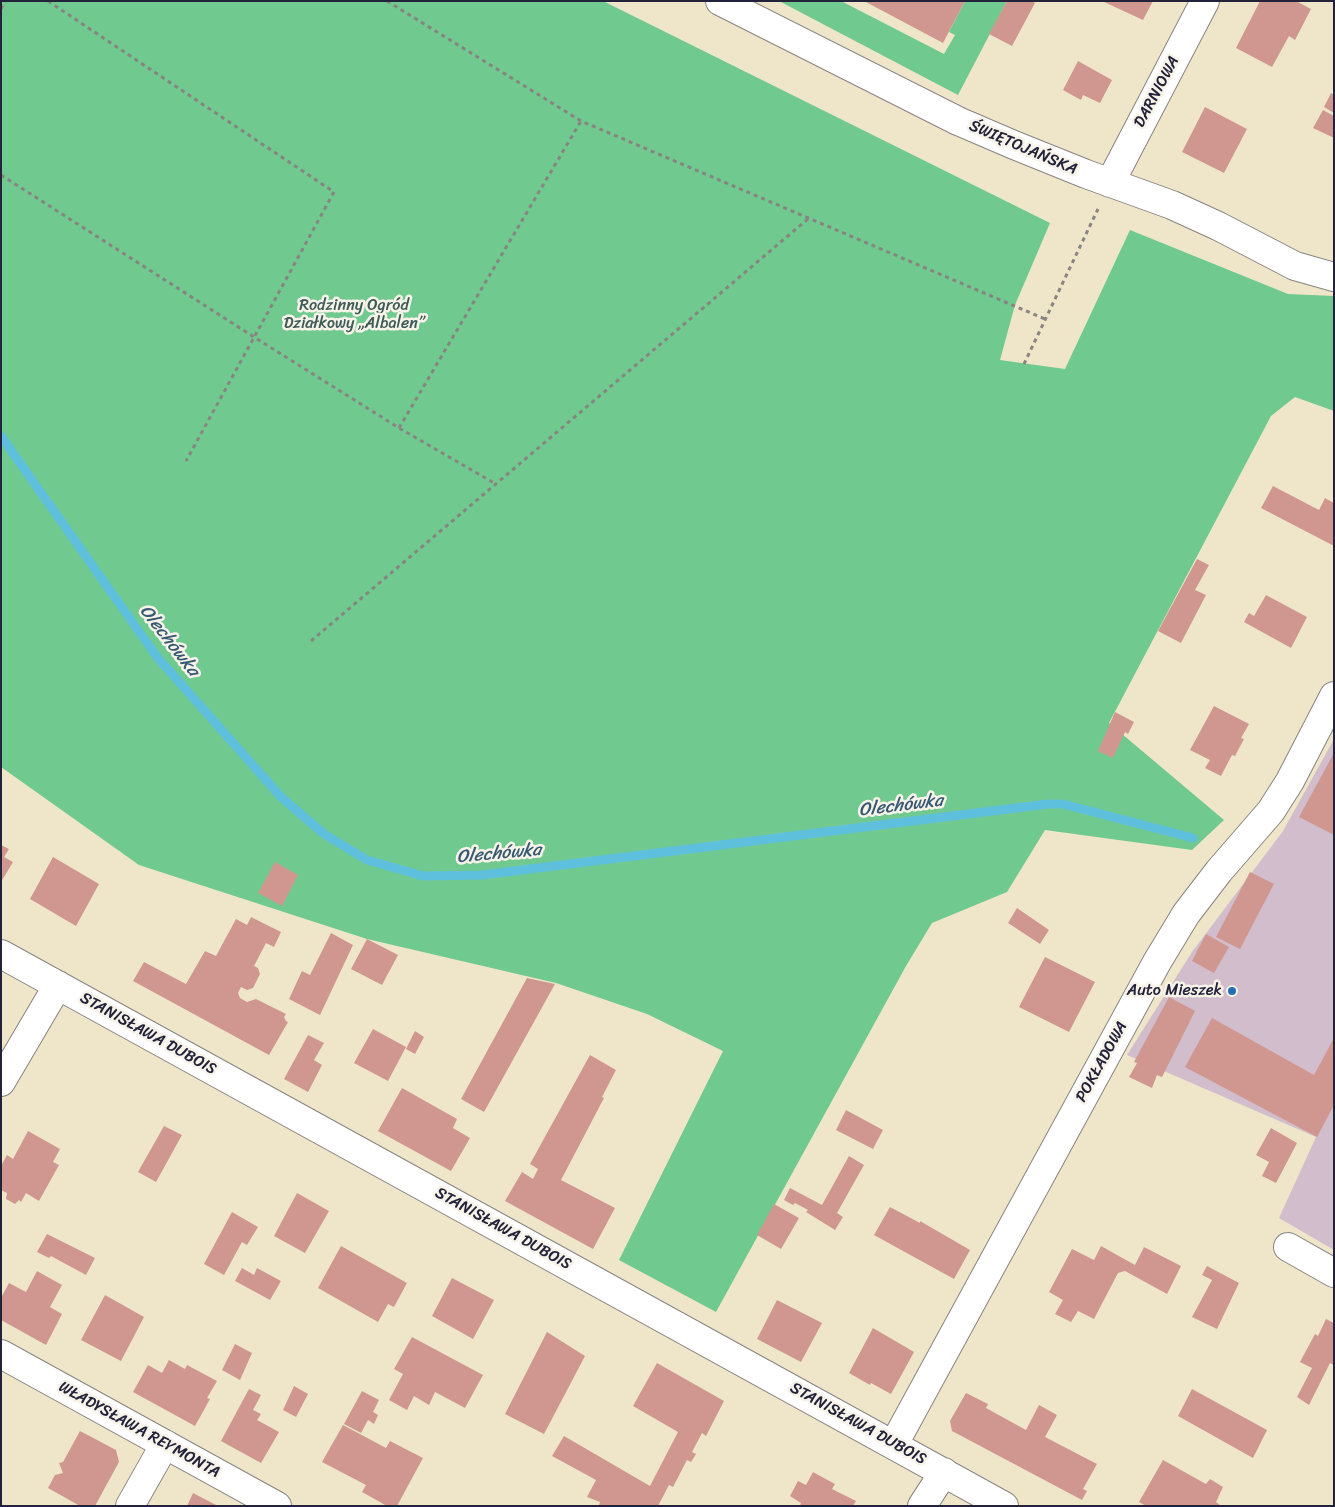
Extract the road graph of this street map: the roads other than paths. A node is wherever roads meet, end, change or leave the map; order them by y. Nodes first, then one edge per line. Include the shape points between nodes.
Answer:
1 (720, 1) edge
2 (1205, 1) edge
3 (1110, 184) junction
4 (1334, 277) edge
5 (1334, 696) edge
6 (1, 954) edge
7 (58, 985) junction
8 (1, 1082) edge
9 (1288, 1247) dead end
10 (1334, 1273) edge
11 (1, 1354) edge
12 (165, 1444) junction
13 (894, 1444) junction
14 (944, 1472) junction
15 (130, 1506) edge
16 (277, 1506) edge
17 (922, 1506) edge
18 (1004, 1506) edge

1 - 3 street, ŚWIĘTOJAŃSKA via 958,121
2 - 3 street, DARNIOWA
3 - 4 street, ŚWIĘTOJAŃSKA via 1179,208 1295,266
5 - 13 street, POKŁADOWA via 1290,782 1271,811 1186,914 1157,962
6 - 7 street, STANISŁAWA DUBOIS
7 - 8 street
7 - 13 street, STANISŁAWA DUBOIS
9 - 10 street
11 - 12 street, WŁADYSŁAWA REYMONTA
12 - 15 street
12 - 16 street, WŁADYSŁAWA REYMONTA
13 - 14 street, STANISŁAWA DUBOIS
14 - 17 street
14 - 18 street, STANISŁAWA DUBOIS

